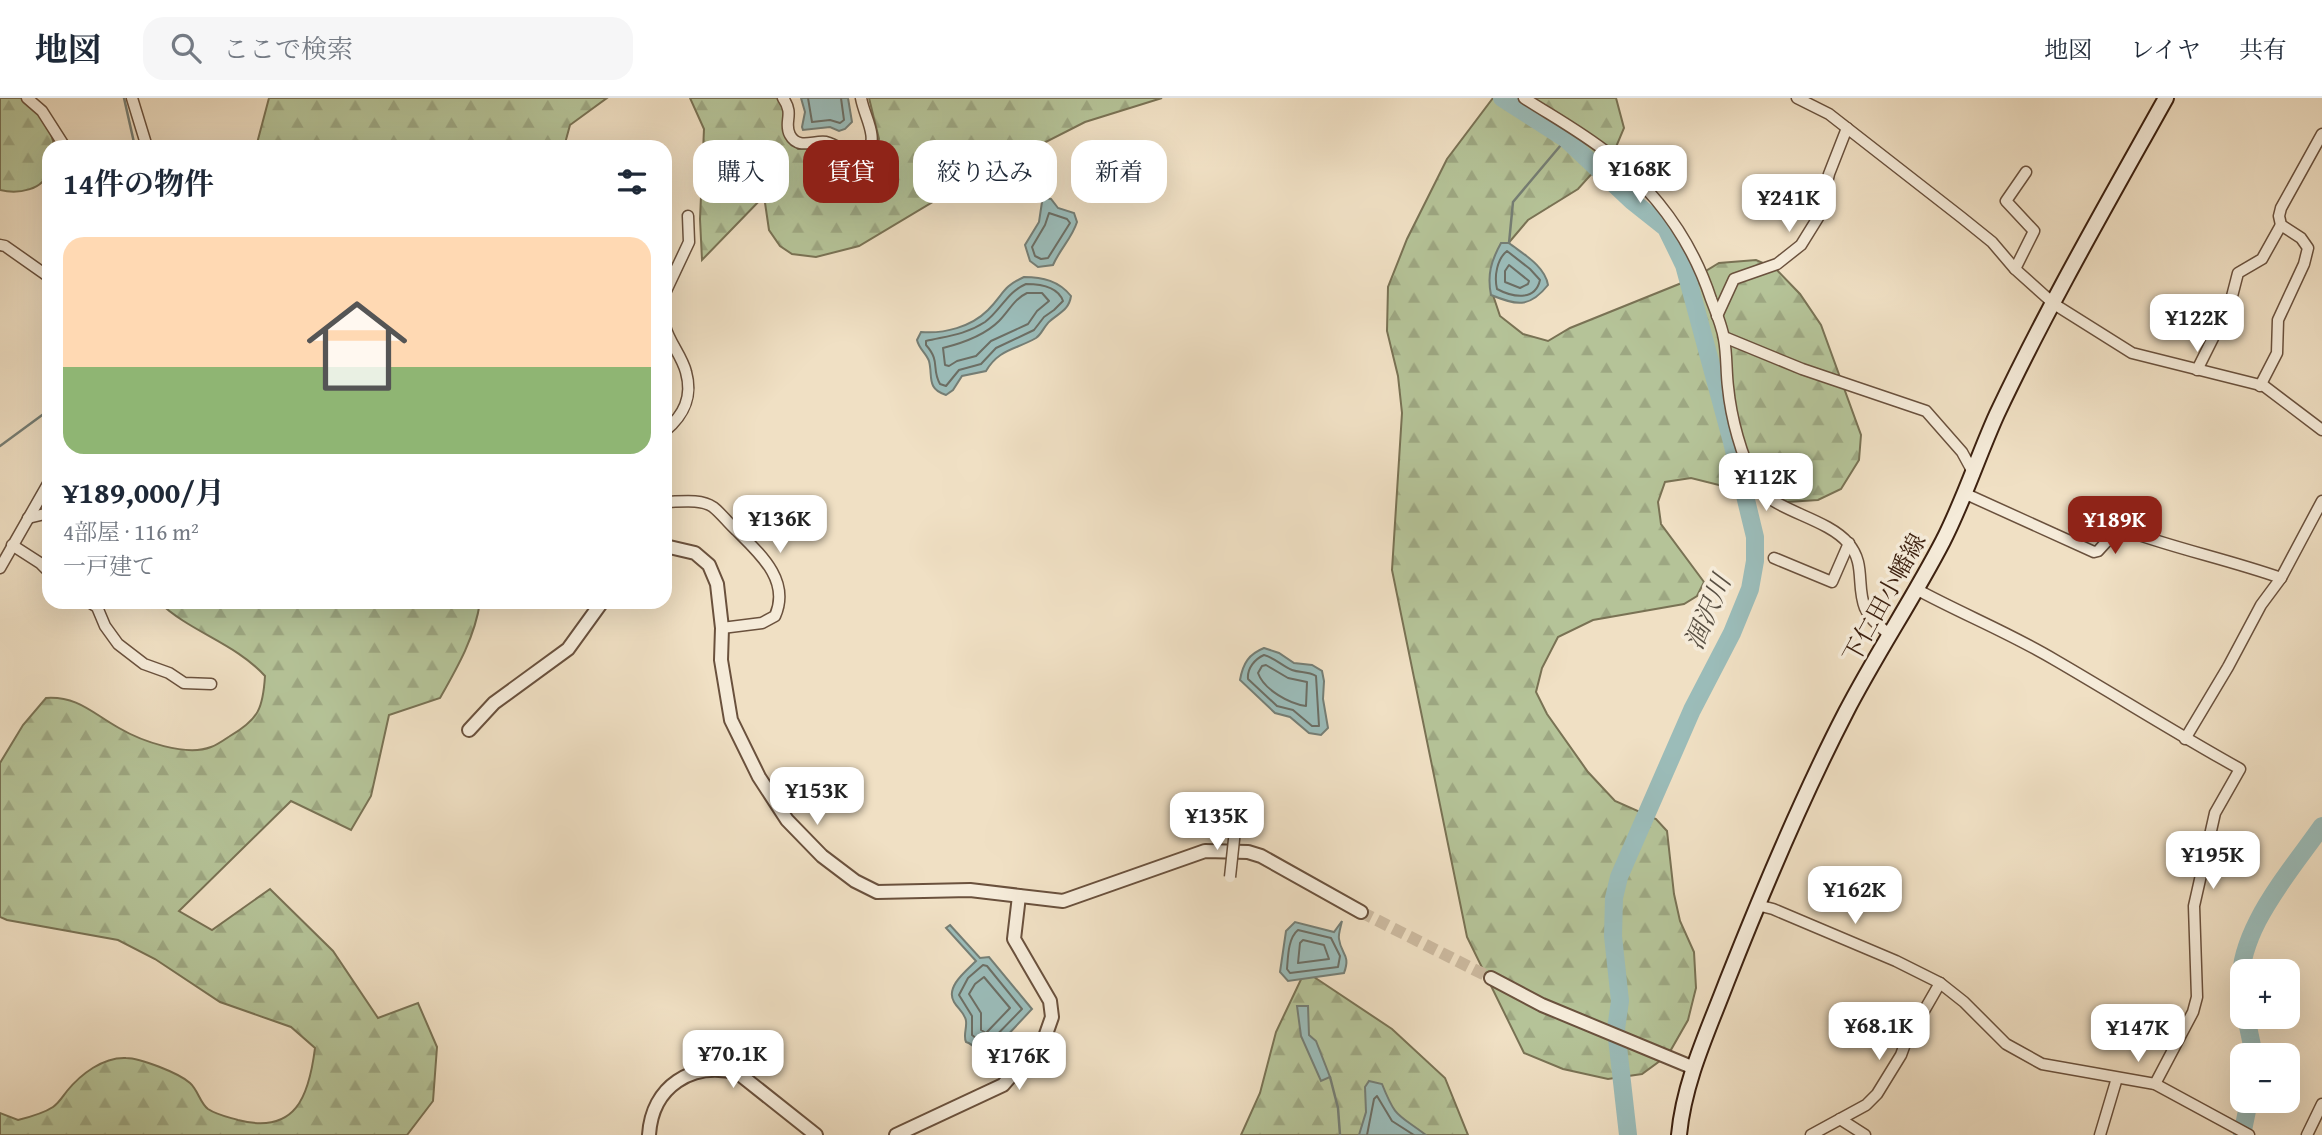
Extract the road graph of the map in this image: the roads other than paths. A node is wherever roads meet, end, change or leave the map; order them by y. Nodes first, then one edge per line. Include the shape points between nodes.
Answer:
1 (27, 98) edge
2 (132, 98) edge
3 (783, 98) edge
4 (861, 98) edge
5 (1524, 98) edge
6 (1797, 98) edge
7 (2166, 98) edge
8 (1847, 128) junction
9 (2322, 134) edge
10 (61, 140) edge
11 (145, 140) edge
12 (2026, 172) dead end
13 (688, 216) dead end
14 (2281, 225) junction
15 (0, 245) edge
16 (2015, 269) junction
17 (42, 272) edge
18 (672, 278) edge
19 (2054, 304) junction
20 (1717, 316) junction
21 (1724, 337) junction
22 (672, 341) edge
23 (2197, 370) junction
24 (2260, 386) junction
25 (672, 425) edge
26 (2322, 430) edge
27 (1973, 474) junction
28 (42, 494) edge
29 (1966, 494) junction
30 (2322, 501) edge
31 (672, 502) edge
32 (42, 515) edge
33 (28, 519) junction
34 (1849, 543) junction
35 (12, 545) junction
36 (672, 548) edge
37 (1774, 558) dead end
38 (42, 565) edge
39 (0, 568) edge
40 (2281, 578) junction
41 (1916, 589) junction
42 (98, 609) edge
43 (597, 609) edge
44 (722, 628) junction
45 (1890, 635) junction
46 (211, 684) dead end
47 (469, 730) dead end
48 (2185, 739) junction
49 (1235, 830) dead end
50 (1230, 877) dead end
51 (1019, 896) junction
52 (1757, 905) junction
53 (1361, 912) tunnel mouth
54 (1490, 978) tunnel mouth
55 (1940, 983) junction
56 (1694, 1068) junction
57 (2117, 1078) junction
58 (2155, 1084) junction
59 (2322, 1104) edge
60 (1840, 1119) junction
61 (649, 1135) edge
62 (816, 1135) edge
63 (896, 1135) edge
64 (1679, 1135) edge
65 (1811, 1135) edge
66 (1865, 1135) edge
67 (2100, 1135) edge
68 (2249, 1135) edge
69 (2307, 1135) edge

1 - 10 street via 42,111
2 - 11 street
3 - 4 street via 790,107 791,138 799,144 828,143 859,157 868,155 873,134
5 - 20 street via 1607,152 1649,192 1687,241
6 - 8 street
7 - 19 main road, 下仁田小幡線
8 - 16 street via 1992,242
8 - 20 street via 1819,216 1801,245 1777,264 1734,279
9 - 14 street via 2281,208
12 - 16 street via 2006,201 2034,232
13 - 18 street via 689,242
14 - 23 street via 2262,259 2238,274 2231,303
14 - 24 street via 2308,248 2278,320 2277,353
15 - 17 street
16 - 19 street
19 - 23 street via 2132,353
19 - 27 main road, 下仁田小幡線 via 1997,415
20 - 21 street
21 - 27 street via 1926,411 1962,452
21 - 34 street via 1728,390 1757,487 1779,504 1829,526
22 - 25 street via 686,372 688,394 681,418
23 - 24 street
24 - 26 street
27 - 29 main road, 下仁田小幡線
28 - 33 street
29 - 40 street via 2094,552 2119,528
29 - 41 main road, 下仁田小幡線
30 - 40 street
31 - 44 street via 712,506 763,558 776,578 780,594 775,616 762,623
32 - 33 street
33 - 35 street
34 - 37 street via 1832,582
34 - 45 street via 1861,568 1866,611
35 - 38 street
35 - 39 street
36 - 44 street via 695,553 709,565 717,584
40 - 48 street
41 - 45 main road, 下仁田小幡線
41 - 48 street via 2056,660
42 - 46 street via 118,644 144,664 184,683
43 - 47 street via 568,649 494,703
44 - 51 street via 721,660 731,720 787,820 822,856 877,892 970,890
45 - 52 main road, 下仁田小幡線 via 1847,710
48 - 58 street via 2240,769 2215,813 2194,905 2197,997 2193,1012
49 - 50 street, bridge
51 - 53 street via 1063,901 1205,851 1248,852
51 - 63 street via 1014,939 1050,1001 1052,1017 1045,1037 1003,1085
52 - 55 street
52 - 56 main road, 下仁田小幡線
54 - 56 street via 1542,1005
55 - 57 street via 2006,1044 2042,1064
55 - 60 street via 1877,1094
56 - 64 main road, 下仁田小幡線
57 - 58 street
57 - 67 street
58 - 68 street
59 - 69 street
60 - 65 street
60 - 66 street
61 - 62 street via 652,1117 666,1091 682,1077 723,1069 738,1073

